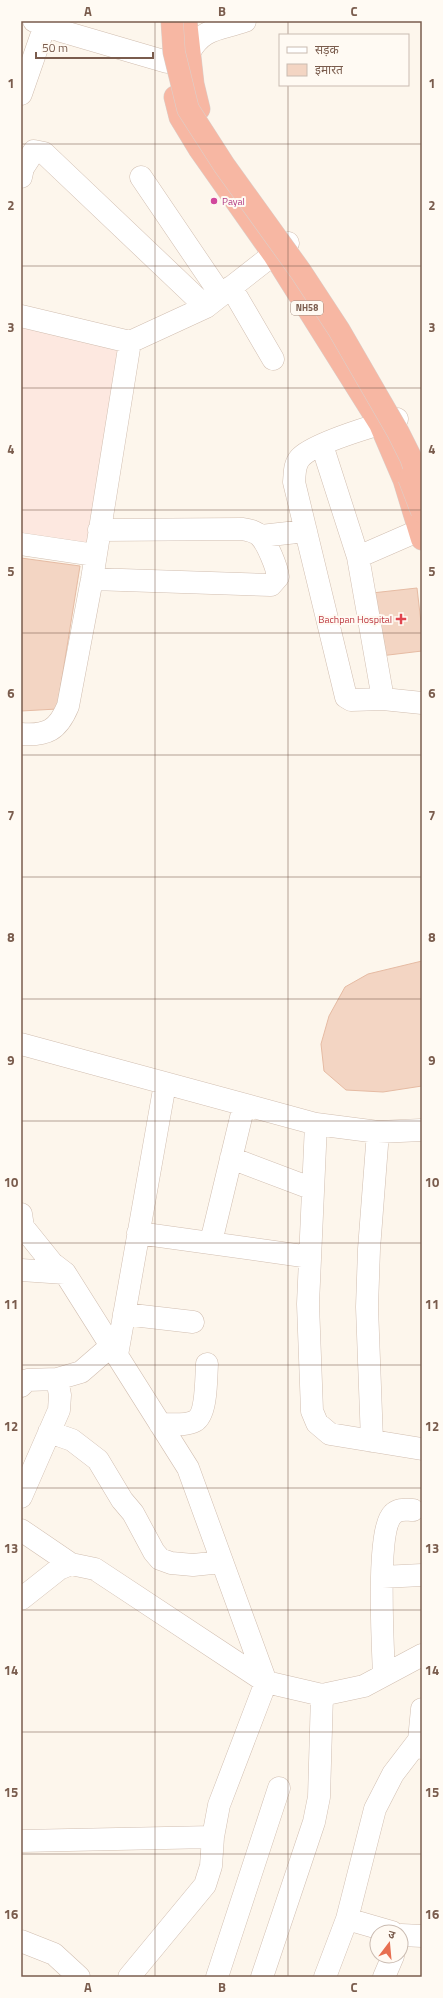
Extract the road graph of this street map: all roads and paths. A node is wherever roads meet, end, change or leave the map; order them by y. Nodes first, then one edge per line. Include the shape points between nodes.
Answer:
1 (163, 21) edge
2 (172, 21) edge
3 (186, 21) edge
4 (245, 21) edge
5 (39, 23) edge
6 (189, 53) junction
7 (167, 62) junction
8 (21, 94) edge
9 (22, 171) edge
10 (141, 177) dead end
11 (286, 263) junction
12 (219, 296) junction
13 (21, 316) edge
14 (130, 342) junction
15 (273, 359) dead end
16 (389, 422) junction
17 (322, 445) junction
18 (422, 468) edge
19 (422, 491) edge
20 (421, 527) edge
21 (99, 530) junction
22 (306, 531) junction
23 (261, 536) junction
24 (21, 544) edge
25 (95, 555) junction
26 (358, 557) junction
27 (92, 579) junction
28 (383, 699) junction
29 (422, 703) edge
30 (21, 734) edge
31 (21, 1044) edge
32 (165, 1084) junction
33 (244, 1105) junction
34 (316, 1124) junction
35 (422, 1130) edge
36 (378, 1132) junction
37 (231, 1158) junction
38 (313, 1189) junction
39 (22, 1223) edge
40 (138, 1233) junction
41 (211, 1242) junction
42 (310, 1257) junction
43 (21, 1270) edge
44 (65, 1273) junction
45 (124, 1314) junction
46 (193, 1322) dead end
47 (114, 1351) junction
48 (207, 1364) dead end
49 (57, 1379) junction
50 (21, 1386) edge
51 (160, 1424) junction
52 (49, 1432) junction
53 (372, 1441) junction
54 (422, 1449) edge
55 (21, 1497) edge
56 (413, 1510) dead end
57 (21, 1530) edge
58 (222, 1562) junction
59 (71, 1564) junction
60 (422, 1575) edge
61 (382, 1577) junction
62 (21, 1599) edge
63 (422, 1656) edge
64 (384, 1675) junction
65 (266, 1682) junction
66 (322, 1696) junction
67 (422, 1709) edge
68 (421, 1744) edge
69 (279, 1788) dead end
70 (213, 1837) junction
71 (23, 1847) edge
72 (347, 1919) junction
73 (369, 1925) edge
74 (409, 1935) edge
75 (422, 1936) edge
76 (21, 1941) edge
77 (390, 1964) edge
78 (79, 1977) edge
79 (129, 1977) edge
80 (217, 1977) edge
81 (262, 1977) edge
82 (325, 1977) edge
83 (384, 1977) edge

1 - 7 highway, NH58
2 - 19 highway, bridge via 174,52 188,109 338,330 398,432 411,458
3 - 6 highway, NH58
4 - 6 street via 207,32 196,41
5 - 7 street
5 - 8 street
6 - 11 highway, NH58 via 199,109
7 - 11 highway, NH58 via 180,117 200,150
9 - 12 street via 34,151 44,153
10 - 12 street
11 - 12 street
11 - 16 highway, NH58
11 - 16 highway, NH58
11 - 20 highway, bridge via 374,403 394,440
12 - 14 street
12 - 15 street
13 - 14 street
14 - 21 street
16 - 17 street
16 - 18 highway, NH58
16 - 20 highway, NH58 via 404,480
17 - 22 street via 305,453 295,467 294,482
17 - 26 street
20 - 26 street
21 - 23 street via 242,529
21 - 25 street
22 - 23 street
22 - 28 street via 346,697 351,700
23 - 27 street via 277,569 278,577 271,585
24 - 25 street
25 - 27 street
26 - 28 street
27 - 30 street via 64,716 55,728 38,735
28 - 29 street
31 - 32 street
32 - 33 street
32 - 40 street
33 - 34 street
33 - 37 street
34 - 36 street
34 - 38 street
35 - 36 street
36 - 53 street via 367,1307
37 - 38 street
37 - 41 street
38 - 42 street
39 - 44 street via 52,1263
40 - 41 street
40 - 45 street
41 - 42 street
42 - 53 street via 308,1304 312,1411 317,1423 330,1434
43 - 44 street
44 - 47 street
45 - 46 street
45 - 47 street
47 - 49 street via 80,1372
47 - 51 street
48 - 51 street via 201,1416 194,1422
49 - 50 street via 27,1380
49 - 52 street via 59,1410
51 - 58 street via 188,1468
52 - 55 street
52 - 58 street via 72,1440 98,1460 160,1559 192,1565
53 - 54 street
56 - 61 street via 401,1509 393,1514 387,1523
57 - 59 street
58 - 65 street
59 - 62 street via 59,1569
59 - 65 street via 95,1569
60 - 61 street
61 - 64 street
63 - 64 street
64 - 66 street via 364,1686
65 - 66 street
65 - 70 street via 219,1805
66 - 81 street via 319,1797 315,1816
67 - 68 street
68 - 72 street via 393,1774 375,1809
69 - 80 street
70 - 71 street
70 - 79 street via 211,1866 205,1885
72 - 73 street
72 - 82 street
74 - 75 street
76 - 78 street via 54,1954
77 - 83 street

